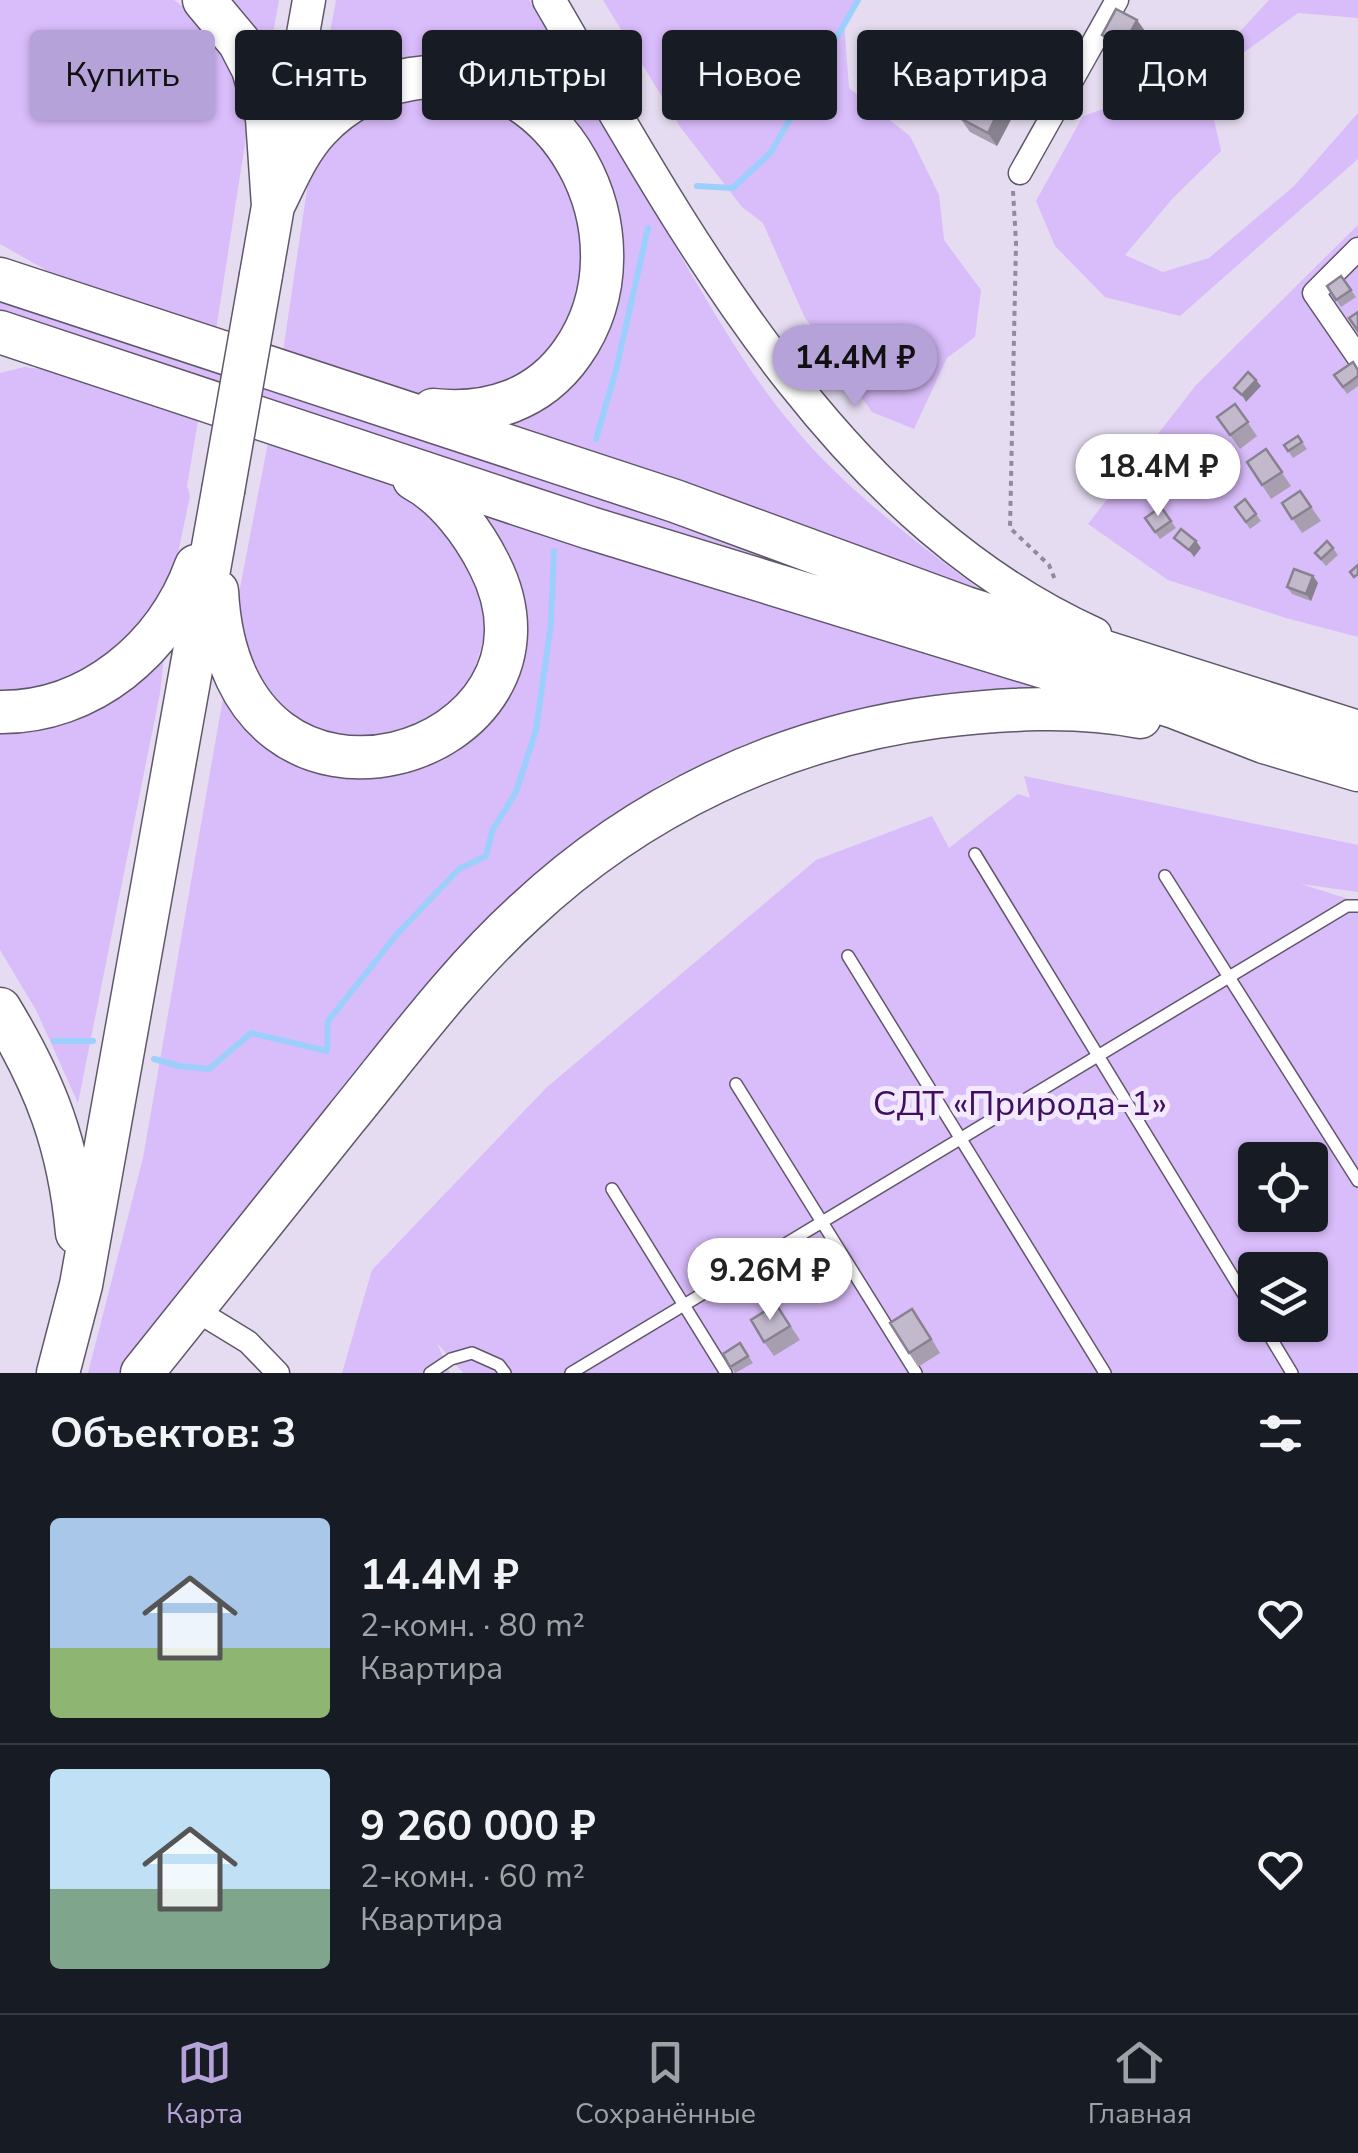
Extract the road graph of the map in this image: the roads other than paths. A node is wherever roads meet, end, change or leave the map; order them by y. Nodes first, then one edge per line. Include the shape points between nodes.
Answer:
1 (204, 0) edge
2 (308, 0) edge
3 (549, 0) edge
4 (1117, 0) edge
5 (1020, 173) road end
6 (272, 206) junction
7 (1358, 249) edge
8 (0, 260) edge
9 (0, 279) edge
10 (94, 311) junction
11 (0, 332) edge
12 (1358, 357) edge
13 (0, 360) edge
14 (92, 362) junction
15 (374, 403) junction
16 (374, 457) junction
17 (223, 491) junction
18 (0, 712) edge
19 (1267, 723) junction
20 (1358, 732) edge
21 (1358, 770) edge
22 (976, 854) dead end
23 (1165, 876) dead end
24 (1358, 906) edge
25 (848, 956) dead end
26 (1230, 978) junction
27 (0, 1009) edge
28 (1100, 1057) junction
29 (736, 1084) dead end
30 (962, 1138) junction
31 (1358, 1180) edge
32 (612, 1190) dead end
33 (823, 1222) junction
34 (1238, 1284) edge
35 (81, 1285) junction
36 (684, 1306) junction
37 (194, 1309) junction
38 (1273, 1342) edge
39 (58, 1373) edge
40 (142, 1373) edge
41 (278, 1373) edge
42 (430, 1373) edge
43 (506, 1373) edge
44 (571, 1373) edge
45 (726, 1373) edge
46 (916, 1373) edge
47 (1105, 1373) edge
48 (1292, 1373) edge

1 - 6 highway via 239,42 262,94
2 - 6 main road
3 - 19 main road via 735,303 848,450 924,522 1006,585
4 - 5 street
6 - 15 highway via 317,130 356,98 392,82 433,75 503,88 533,108 573,154 602,227 604,262 597,302 560,370 532,393 488,410
6 - 17 highway, bridge
7 - 12 street via 1314,294
8 - 10 highway
9 - 10 highway
10 - 15 highway
11 - 14 highway
13 - 14 highway
14 - 16 highway
15 - 19 highway via 675,501
16 - 17 highway via 452,510 484,552 505,613 497,672 474,708 434,741 394,756 322,755 284,734 252,702 220,624
16 - 19 highway via 1174,708
17 - 18 highway via 192,577 158,638 73,698
17 - 35 highway
19 - 20 highway
19 - 21 highway
19 - 37 highway via 970,713 810,744 658,812 568,873 473,965
22 - 28 lane
23 - 26 lane
24 - 26 lane via 1347,906
25 - 30 lane
26 - 28 lane
26 - 31 lane
27 - 35 highway via 51,1107 68,1162
28 - 30 lane
28 - 34 lane
29 - 33 lane
30 - 33 lane
30 - 47 lane
32 - 36 lane
33 - 36 lane
33 - 46 lane
35 - 39 highway
36 - 44 lane
36 - 45 lane
37 - 40 highway
37 - 41 street via 248,1342
38 - 48 lane
42 - 43 lane via 472,1353

